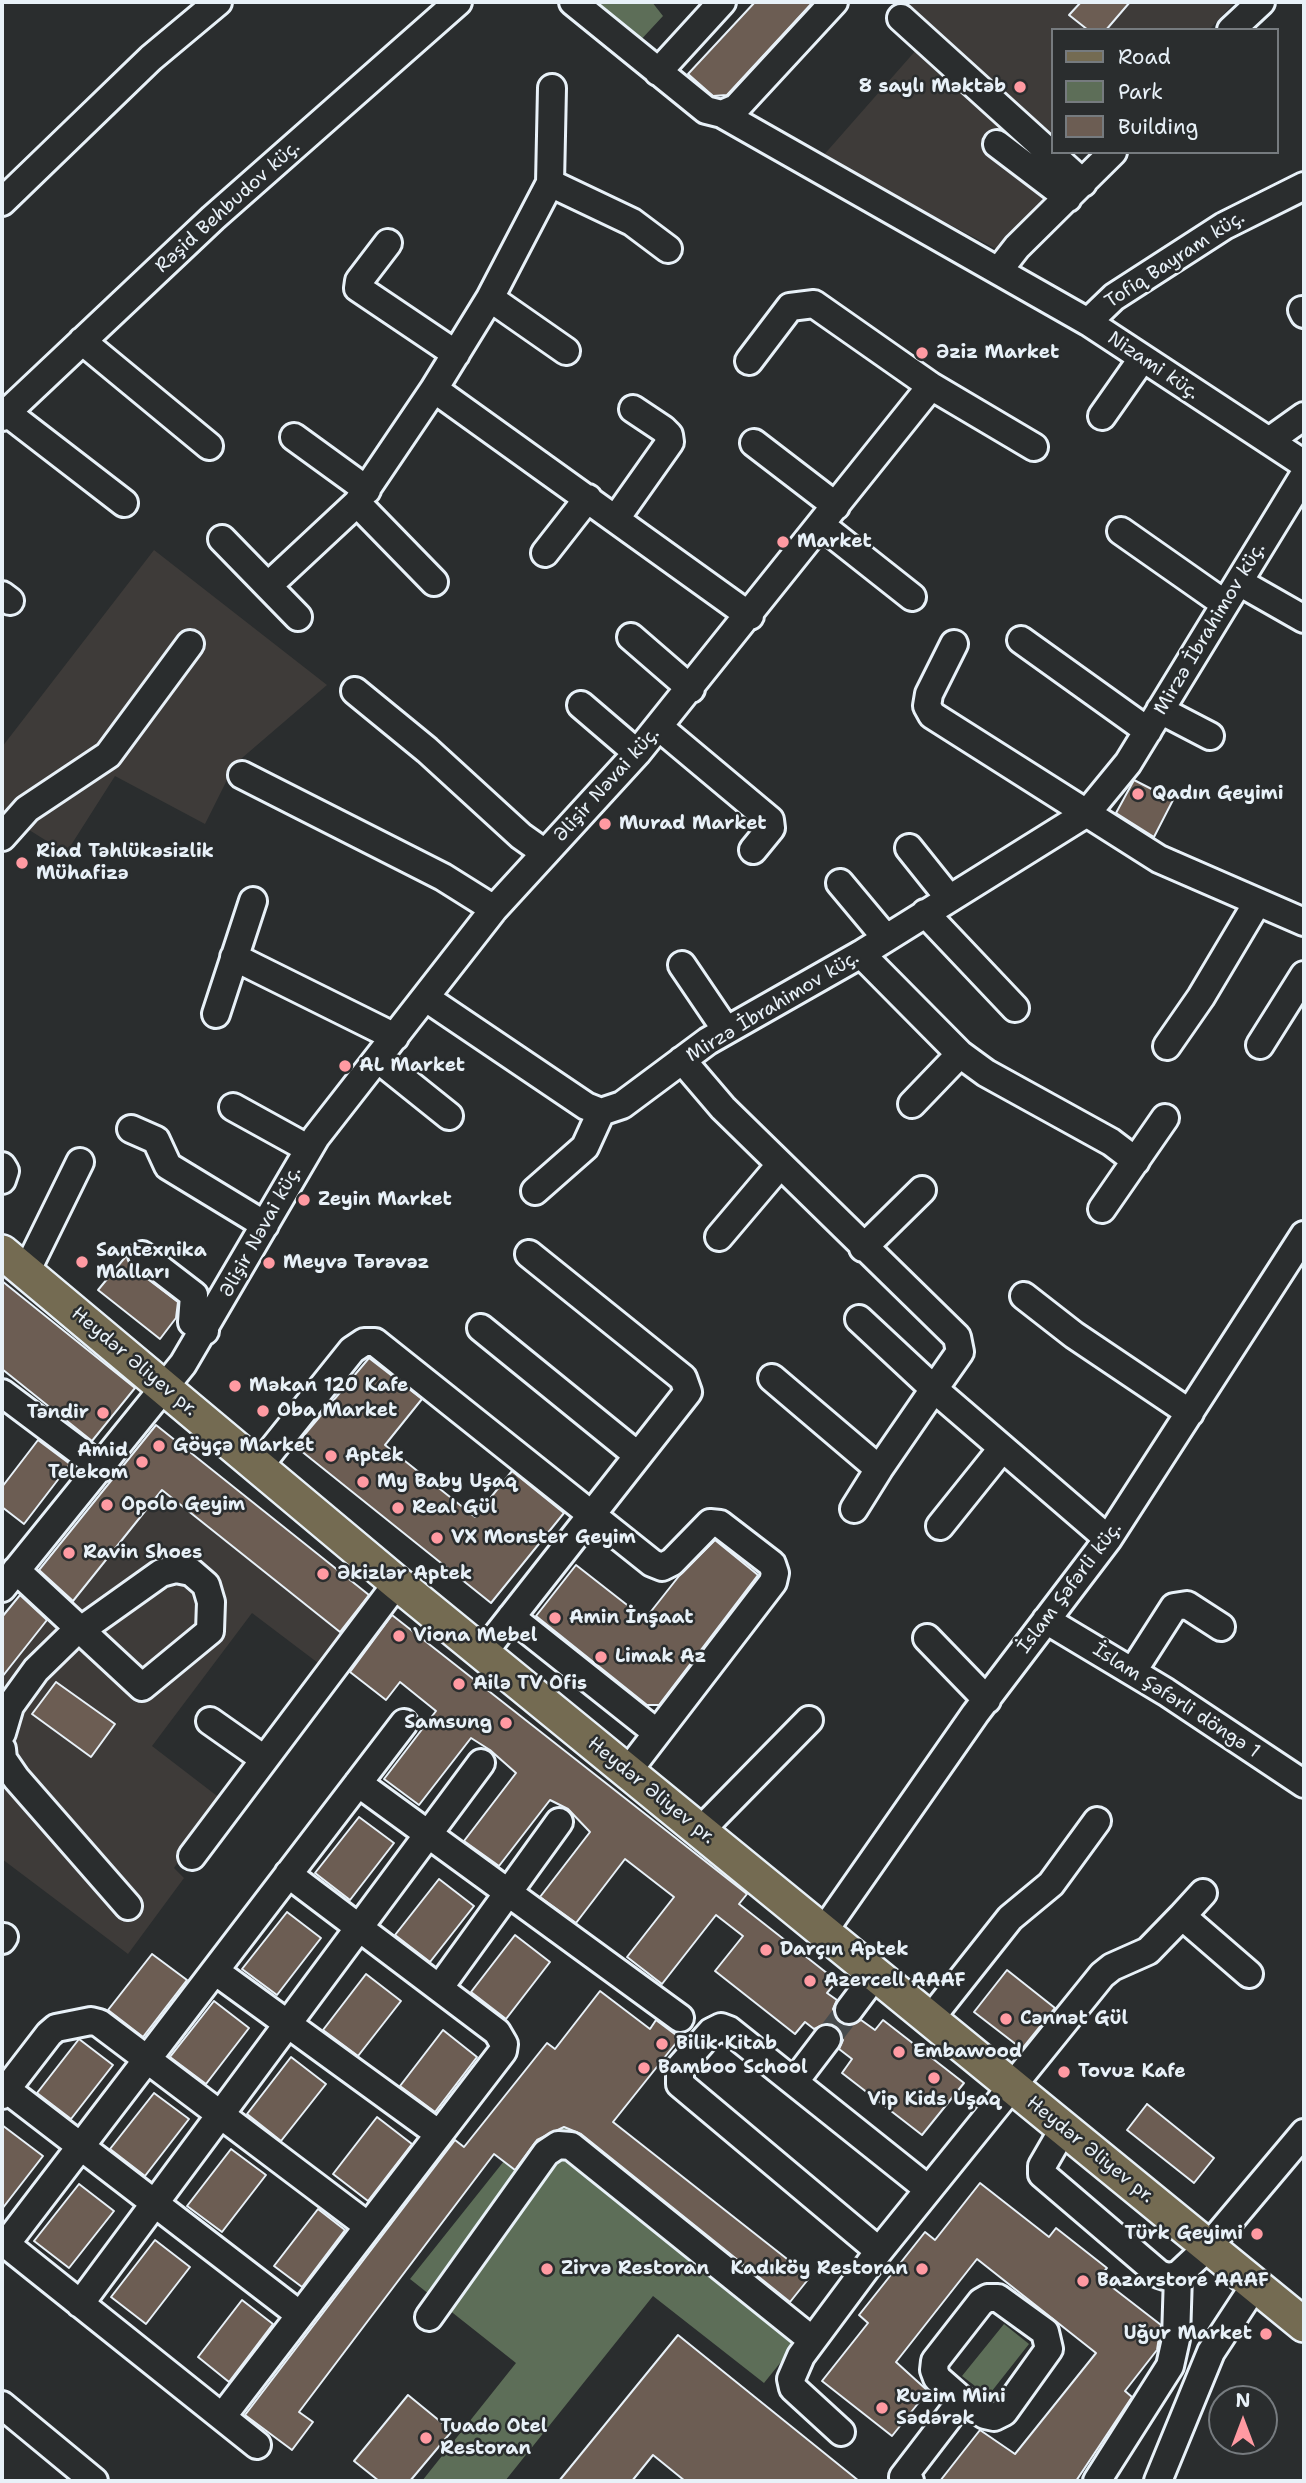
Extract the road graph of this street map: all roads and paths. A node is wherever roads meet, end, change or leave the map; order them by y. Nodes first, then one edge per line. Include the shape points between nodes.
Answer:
1 (218, 2) edge
2 (458, 2) edge
3 (573, 2) edge
4 (722, 2) edge
5 (834, 2) edge
6 (1252, 4) edge
7 (901, 18) dead end
8 (1233, 28) edge
9 (658, 72) junction
10 (552, 88) dead end
11 (722, 114) junction
12 (998, 144) dead end
13 (1111, 154) edge
14 (550, 183) junction
15 (1304, 186) edge
16 (1076, 191) junction
17 (2, 202) edge
18 (388, 243) dead end
19 (668, 249) dead end
20 (999, 270) junction
21 (490, 298) junction
22 (1088, 322) junction
23 (82, 341) junction
24 (566, 351) dead end
25 (456, 354) junction
26 (1142, 359) junction
27 (749, 361) dead end
28 (931, 386) junction
29 (434, 389) junction
30 (633, 409) dead end
31 (4, 415) edge
32 (1102, 416) dead end
33 (1304, 416) edge
34 (294, 437) dead end
35 (1269, 441) junction
36 (754, 443) dead end
37 (209, 446) dead end
38 (1034, 447) dead end
39 (1304, 464) edge
40 (1304, 475) edge
41 (362, 497) junction
42 (588, 498) junction
43 (124, 503) dead end
44 (829, 516) junction
45 (617, 517) junction
46 (1121, 531) dead end
47 (222, 539) dead end
48 (545, 553) dead end
49 (434, 582) dead end
50 (269, 585) junction
51 (1232, 593) junction
52 (912, 597) dead end
53 (750, 616) junction
54 (298, 617) dead end
55 (1304, 619) edge
56 (631, 637) dead end
57 (1021, 640) dead end
58 (190, 644) dead end
59 (954, 644) dead end
60 (691, 689) junction
61 (355, 691) dead end
62 (581, 705) dead end
63 (1154, 720) junction
64 (659, 727) junction
65 (1210, 736) dead end
66 (637, 753) junction
67 (242, 775) dead end
68 (1087, 813) junction
69 (8, 830) edge
70 (909, 848) dead end
71 (752, 850) dead end
72 (544, 853) junction
73 (840, 883) dead end
74 (949, 898) junction
75 (253, 901) dead end
76 (1257, 903) junction
77 (494, 909) junction
78 (925, 913) junction
79 (1304, 922) edge
80 (886, 939) junction
81 (861, 954) junction
82 (234, 957) junction
83 (682, 965) dead end
84 (1304, 975) edge
85 (426, 998) junction
86 (1015, 1008) dead end
87 (216, 1014) dead end
88 (726, 1030) junction
89 (395, 1037) junction
90 (1260, 1045) dead end
91 (1167, 1046) dead end
92 (960, 1054) junction
93 (378, 1059) junction
94 (682, 1060) junction
95 (912, 1104) dead end
96 (233, 1107) dead end
97 (601, 1112) junction
98 (449, 1116) dead end
99 (1165, 1118) dead end
100 (131, 1129) dead end
101 (309, 1149) junction
102 (80, 1161) dead end
103 (1136, 1161) junction
104 (780, 1165) junction
105 (2, 1166) edge
106 (2, 1180) edge
107 (922, 1189) dead end
108 (535, 1191) dead end
109 (1102, 1209) dead end
110 (265, 1225) junction
111 (1304, 1235) edge
112 (719, 1237) dead end
113 (863, 1248) junction
114 (529, 1254) dead end
115 (142, 1255) dead end
116 (14, 1262) edge
117 (1024, 1296) dead end
118 (859, 1319) dead end
119 (481, 1328) dead end
120 (205, 1331) junction
121 (772, 1378) dead end
122 (165, 1387) junction
123 (934, 1389) junction
124 (2, 1393) edge
125 (1190, 1413) junction
126 (1001, 1450) junction
127 (636, 1454) junction
128 (259, 1466) junction
129 (102, 1468) junction
130 (879, 1469) junction
131 (854, 1509) dead end
132 (589, 1515) junction
133 (940, 1527) dead end
134 (1108, 1539) junction
135 (9, 1579) edge
136 (397, 1583) junction
137 (511, 1617) junction
138 (1046, 1620) junction
139 (1221, 1627) dead end
140 (80, 1629) junction
141 (927, 1638) dead end
142 (483, 1653) junction
143 (1133, 1671) junction
144 (987, 1700) junction
145 (809, 1720) dead end
146 (210, 1721) dead end
147 (404, 1723) dead end
148 (2, 1733) edge
149 (657, 1733) junction
150 (2, 1749) edge
151 (264, 1759) junction
152 (481, 1763) dead end
153 (628, 1771) junction
154 (358, 1783) junction
155 (1304, 1784) edge
156 (1097, 1821) dead end
157 (559, 1822) dead end
158 (700, 1831) junction
159 (428, 1834) junction
160 (192, 1856) dead end
161 (288, 1874) junction
162 (1203, 1893) dead end
163 (510, 1894) junction
164 (128, 1906) dead end
165 (1182, 1916) junction
166 (360, 1927) junction
167 (823, 1931) junction
168 (215, 1971) junction
169 (876, 1974) junction
170 (1249, 1974) dead end
171 (440, 1987) junction
172 (849, 2010) tunnel mouth
173 (680, 2018) dead end
174 (930, 2019) junction
175 (288, 2024) junction
176 (827, 2039) tunnel mouth
177 (147, 2059) junction
178 (794, 2081) junction
179 (1014, 2088) junction
180 (4, 2092) edge
181 (221, 2115) junction
182 (1063, 2128) junction
183 (1304, 2133) edge
184 (439, 2134) junction
185 (81, 2147) junction
186 (928, 2189) junction
187 (154, 2204) junction
188 (368, 2226) junction
189 (4, 2243) edge
190 (1208, 2247) junction
191 (879, 2251) junction
192 (1178, 2275) junction
193 (1255, 2285) junction
194 (80, 2304) junction
195 (300, 2315) junction
196 (429, 2317) dead end
197 (1304, 2325) edge
198 (812, 2340) junction
199 (962, 2400) junction
200 (2, 2405) edge
201 (222, 2417) junction
202 (841, 2432) dead end
203 (257, 2445) dead end
204 (904, 2480) edge
205 (94, 2481) edge
206 (1097, 2481) edge
207 (1158, 2481) edge

1 - 17 street via 151,58
2 - 23 street, Rəşid Behbudov küç. via 213,218
3 - 9 street, Nizami küç.
4 - 9 street
5 - 11 street via 736,108
6 - 8 street
7 - 16 street
9 - 11 street, Nizami küç. via 706,110
10 - 14 street
11 - 20 street, Nizami küç.
12 - 16 street
13 - 16 street
14 - 19 street via 632,222
14 - 21 street
15 - 22 street, Tofiq Bayram küç. via 1224,226 1114,297
16 - 20 street
18 - 25 street via 358,288
20 - 22 street, Nizami küç.
21 - 24 street
21 - 25 street
22 - 26 street, Nizami küç.
23 - 31 street, Rəşid Behbudov küç.
23 - 37 street
25 - 29 street
26 - 32 street
26 - 35 street, Nizami küç.
27 - 28 street via 790,307 814,304
28 - 38 street
28 - 44 street, Əlişir Nəvai küç.
29 - 41 street
29 - 42 street
30 - 45 street via 663,429 670,442
31 - 43 street
33 - 35 street
34 - 41 street
35 - 39 street, Nizami küç.
36 - 44 street
40 - 51 street, Mirzə İbrahimov küç.
41 - 49 street
41 - 50 street
42 - 45 street
42 - 48 street
44 - 52 street
44 - 53 street, Əlişir Nəvai küç.
45 - 53 street
46 - 51 street
47 - 50 street
50 - 54 street
51 - 55 street
51 - 63 street, Mirzə İbrahimov küç.
53 - 60 street, Əlişir Nəvai küç.
56 - 60 street
57 - 63 street
58 - 69 street via 108,755 35,804
59 - 68 street via 929,694 927,706 932,715
60 - 64 street, Əlişir Nəvai küç.
61 - 72 street
62 - 66 street
63 - 65 street
63 - 68 street, Mirzə İbrahimov küç.
64 - 66 street, Əlişir Nəvai küç.
64 - 71 street via 770,820 771,828
66 - 72 street, Əlişir Nəvai küç.
67 - 77 street via 443,877
68 - 74 street, Mirzə İbrahimov küç.
68 - 76 street via 1159,859
70 - 74 street
72 - 77 street, Əlişir Nəvai küç.
73 - 80 street
74 - 78 street, Mirzə İbrahimov küç.
75 - 82 street
76 - 79 street
76 - 91 street
77 - 85 street, Əlişir Nəvai küç.
78 - 80 street, Mirzə İbrahimov küç.
78 - 86 street
80 - 81 street, Mirzə İbrahimov küç.
81 - 88 street, Mirzə İbrahimov küç.
81 - 92 street
82 - 87 street
82 - 89 street
83 - 88 street
84 - 90 street
85 - 89 street, Əlişir Nəvai küç.
85 - 97 street
88 - 94 street, Mirzə İbrahimov küç.
89 - 93 street, Əlişir Nəvai küç.
92 - 95 street
92 - 103 street
93 - 98 street
93 - 101 street, Əlişir Nəvai küç.
94 - 97 street, Mirzə İbrahimov küç. via 622,1105
94 - 104 street
96 - 101 street
97 - 108 street via 585,1147
99 - 103 street
100 - 110 street via 156,1140 168,1166
101 - 110 street, Əlişir Nəvai küç.
102 - 116 street
103 - 109 street
104 - 112 street
104 - 113 street
105 - 106 street
107 - 113 street
110 - 120 street, Əlişir Nəvai küç.
111 - 125 street, İslam Şəfərli küç.
113 - 123 street via 957,1338 960,1352
114 - 127 street via 688,1385 688,1392
115 - 120 street via 194,1295 192,1322
116 - 122 main road, Heydər Əliyev pr.
117 - 125 street via 1083,1342
118 - 123 street
119 - 127 street
120 - 122 street, Əlişir Nəvai küç.
121 - 130 street
122 - 128 main road, Heydər Əliyev pr.
122 - 129 street, Əlişir Nəvai küç.
123 - 126 street
123 - 130 street
124 - 129 street
125 - 134 street, İslam Şəfərli küç.
126 - 133 street
126 - 134 street
127 - 132 street
128 - 132 street via 352,1349 376,1342
128 - 136 main road, Heydər Əliyev pr.
129 - 135 street, Əlişir Nəvai küç.
130 - 131 street
132 - 137 street
132 - 149 street via 662,1567 710,1522 720,1524 772,1564 775,1573 773,1582
134 - 138 street, İslam Şəfərli küç.
135 - 140 street
136 - 142 main road, Heydər Əliyev pr.
136 - 151 street
137 - 142 street
137 - 149 street
138 - 143 street, İslam Şəfərli döngə 1
138 - 144 street, İslam Şəfərli küç.
139 - 143 street via 1187,1605 1174,1607
140 - 140 street via 142,1687 210,1631 211,1602 206,1585 191,1572 176,1569 161,1573
140 - 148 street via 36,1670 10,1706
141 - 144 street
142 - 153 main road, Heydər Əliyev pr.
143 - 155 street, İslam Şəfərli döngə 1
144 - 167 street, İslam Şəfərli küç.
145 - 158 street
146 - 151 street
147 - 154 street
149 - 153 street
150 - 164 street via 16,1778
151 - 160 street
152 - 159 street
153 - 158 main road, Heydər Əliyev pr.
154 - 159 street
154 - 161 street
156 - 174 street via 1051,1884 1010,1918
157 - 163 street
158 - 167 main road, Heydər Əliyev pr.
159 - 163 street
159 - 166 street
161 - 166 street
161 - 168 street
162 - 165 street
163 - 171 street
163 - 173 street
165 - 170 street
165 - 179 street via 1147,1951 1102,1976
166 - 171 street
166 - 175 street
167 - 169 main road, Heydər Əliyev pr.
168 - 175 street
168 - 177 street
169 - 172 street
169 - 174 main road, Heydər Əliyev pr.
171 - 184 street via 497,2032 504,2044 499,2059
174 - 179 main road, Heydər Əliyev pr.
175 - 181 street
175 - 184 street
176 - 178 street
177 - 180 street via 99,2023 56,2028
177 - 181 street
177 - 185 street
178 - 186 street
178 - 191 street via 721,2027 688,2058 678,2076 680,2084
179 - 182 main road, Heydər Əliyev pr.
179 - 186 street
180 - 185 street
181 - 187 street
181 - 188 street
182 - 190 main road, Heydər Əliyev pr.
182 - 192 street via 1042,2166 1047,2182 1159,2274
183 - 190 street
184 - 188 street
185 - 187 street
185 - 189 street
186 - 191 street
187 - 194 street
187 - 195 street
188 - 195 street
189 - 194 street
190 - 192 street
190 - 193 main road, Heydər Əliyev pr.
191 - 198 street
192 - 206 street via 1177,2339 1170,2366
193 - 197 main road, Heydər Əliyev pr.
193 - 207 street via 1211,2352
194 - 201 street
195 - 201 street
196 - 198 street via 546,2153 558,2145 571,2146
198 - 202 street via 794,2370 793,2388
199 - 199 street via 985,2415 1004,2412 1049,2349 1045,2332 998,2298 981,2302 935,2361 937,2378
199 - 204 street
200 - 205 street
201 - 203 street

